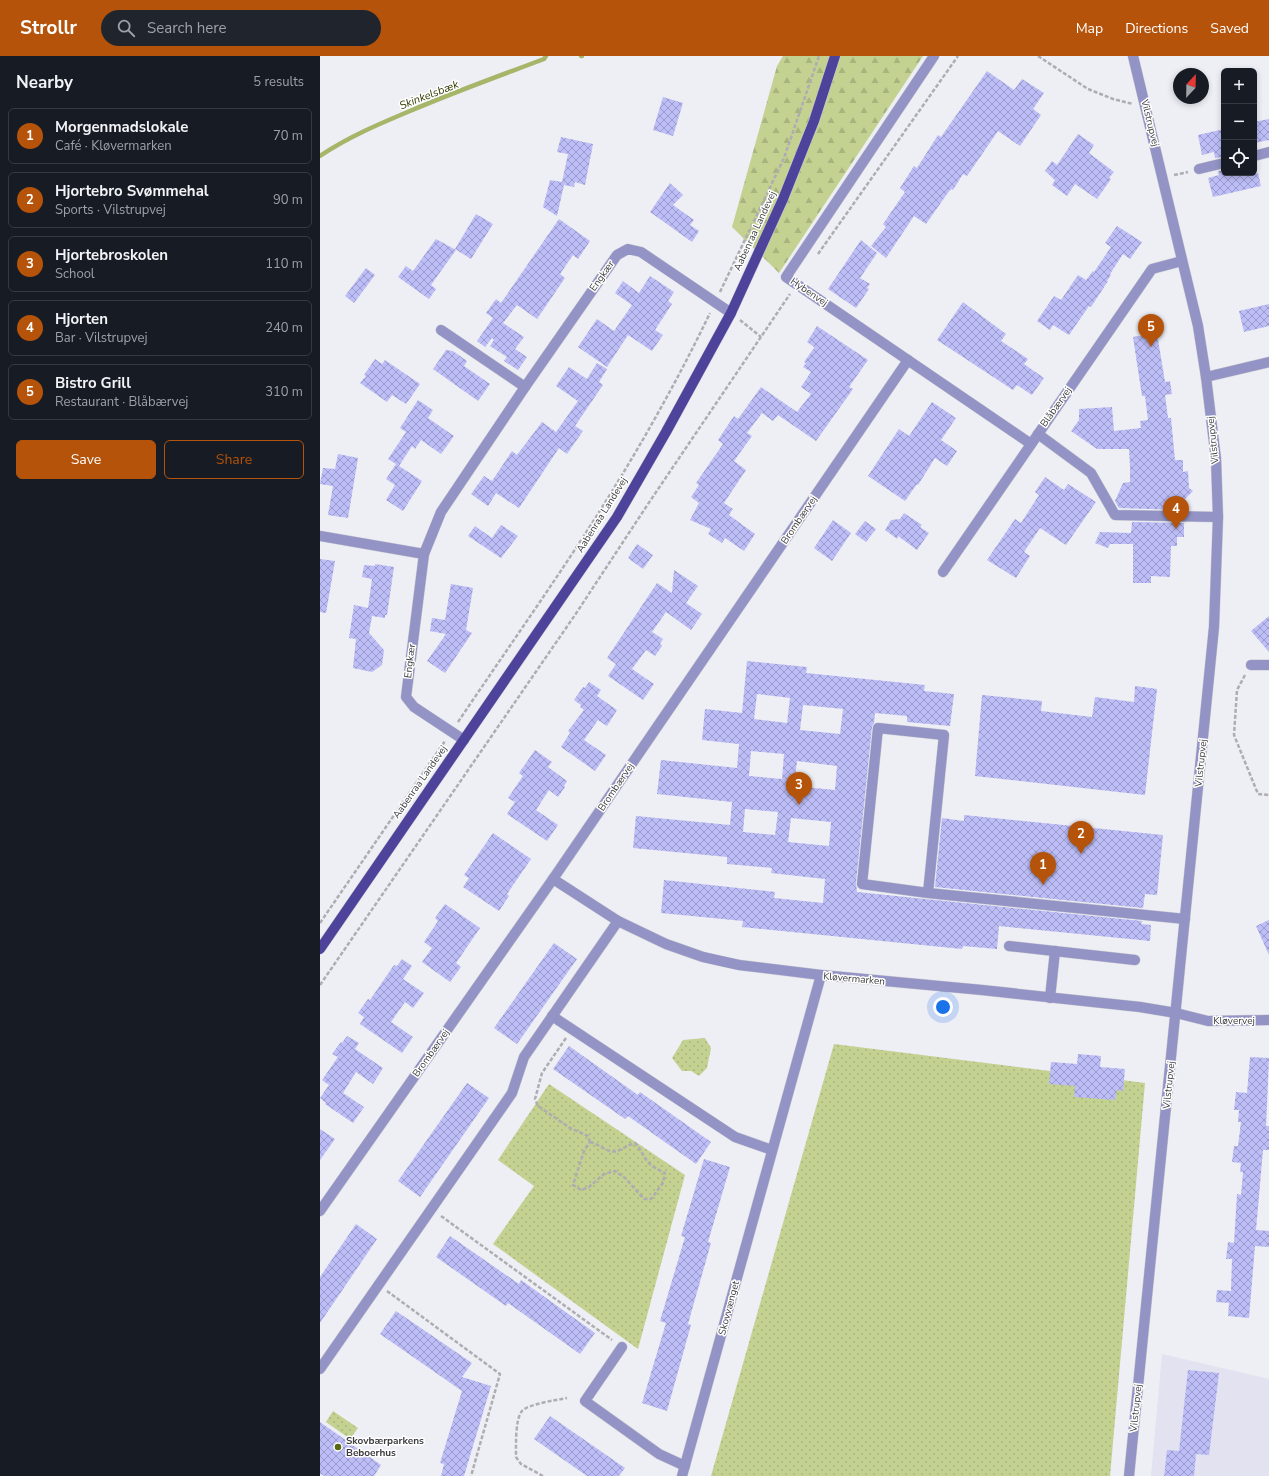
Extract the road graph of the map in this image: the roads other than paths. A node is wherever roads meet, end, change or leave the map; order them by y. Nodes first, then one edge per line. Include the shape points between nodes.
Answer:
1 (835, 56) edge
2 (934, 56) edge
3 (1133, 56) edge
4 (1269, 152) edge
5 (1257, 155) edge
6 (1221, 164) edge
7 (1199, 169) road end
8 (1182, 260) junction
9 (731, 313) junction
10 (441, 330) dead end
11 (908, 360) junction
12 (1269, 362) edge
13 (1206, 377) junction
14 (525, 387) junction
15 (1038, 434) junction
16 (1031, 444) junction
17 (1218, 517) junction
18 (320, 536) edge
19 (424, 554) junction
20 (943, 572) dead end
21 (1251, 665) road end
22 (1269, 665) edge
23 (464, 740) junction
24 (553, 879) junction
25 (928, 893) junction
26 (1185, 919) junction
27 (618, 921) junction
28 (1009, 946) dead end
29 (320, 948) edge
30 (1055, 951) junction
31 (1135, 960) dead end
32 (821, 976) junction
33 (1050, 998) junction
34 (1176, 1013) junction
35 (552, 1016) junction
36 (1269, 1020) edge
37 (772, 1150) junction
38 (320, 1212) edge
39 (622, 1347) road end
40 (320, 1369) edge
41 (684, 1471) edge
42 (1129, 1476) edge

1 - 9 main road, Aabenraa Landevej via 814,121 784,199
2 - 11 street, Hybenvej via 786,277
3 - 8 street, Vilstrupvej
4 - 5 street
6 - 7 street
8 - 13 street, Vilstrupvej via 1198,326
8 - 15 street, Blåbærvej via 1152,269
9 - 14 street, Engkær via 641,252 628,249 617,255
9 - 23 main road, Aabenraa Landevej via 617,518
10 - 14 street
11 - 16 street, Hybenvej
11 - 24 street, Brombærvej
12 - 13 street
13 - 17 street, Vilstrupvej via 1216,459
14 - 19 street, Engkær via 441,512
15 - 16 street, Blåbærvej
15 - 17 street via 1091,473 1115,515
16 - 20 street, Blåbærvej
17 - 26 street, Vilstrupvej via 1214,627
18 - 19 street
19 - 23 street, Engkær via 406,697 414,707
21 - 22 street
23 - 29 main road, Aabenraa Landevej
24 - 27 street, Kløvermarken
24 - 38 street, Brombærvej
25 - 25 street via 862,884 878,728 944,735
25 - 26 street
26 - 34 street, Vilstrupvej
27 - 32 street, Kløvermarken via 666,944 703,957 740,965
27 - 35 street
28 - 30 street
30 - 31 street
30 - 33 street
32 - 33 street, Kløvermarken
32 - 37 street, Skovvænget
33 - 34 street, Kløvermarken
34 - 36 street, Kløvervej via 1208,1021
34 - 42 street, Vilstrupvej
35 - 37 street via 735,1137
35 - 40 street via 524,1057 512,1093
37 - 41 street, Skovvænget
39 - 41 street, Skovvænget via 585,1401

